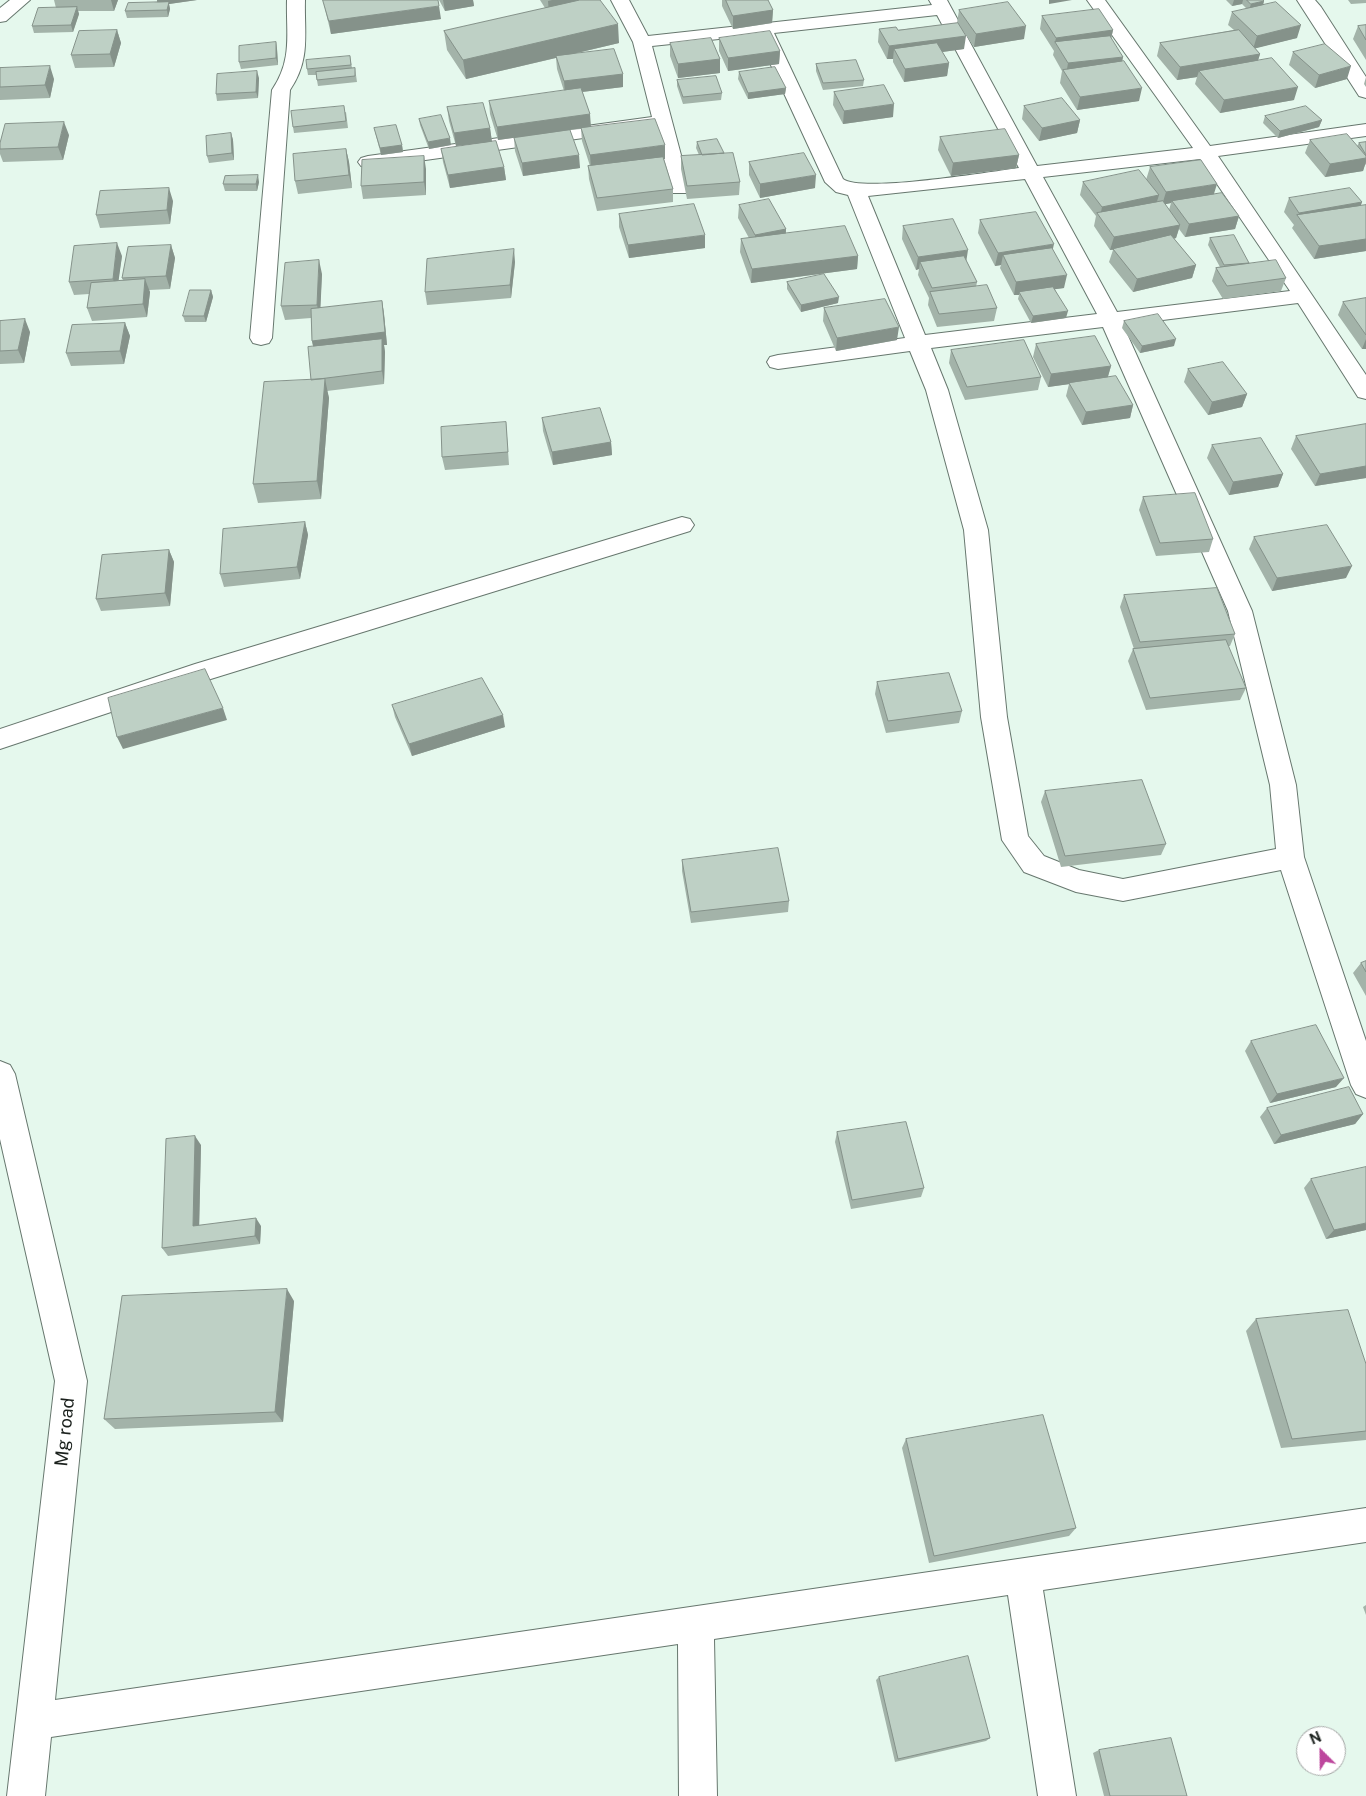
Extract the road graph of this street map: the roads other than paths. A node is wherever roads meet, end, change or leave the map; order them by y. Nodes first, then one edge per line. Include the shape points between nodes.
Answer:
1 (21, 0) edge
2 (296, 0) edge
3 (620, 0) edge
4 (1096, 0) edge
5 (1306, 0) edge
6 (940, 5) edge
7 (0, 17) edge
8 (764, 28) junction
9 (642, 42) junction
10 (1366, 92) edge
11 (662, 121) junction
12 (1366, 130) edge
13 (1206, 152) junction
14 (368, 162) edge
15 (1032, 173) junction
16 (680, 189) dead end
17 (856, 190) junction
18 (1304, 296) junction
19 (1110, 319) junction
20 (261, 338) dead end
21 (918, 343) junction
22 (778, 362) dead end
23 (1366, 392) edge
24 (682, 525) dead end
25 (0, 739) edge
26 (1290, 857) junction
27 (0, 1074) edge
28 (1366, 1085) edge
29 (1366, 1525) edge
30 (1023, 1577) junction
31 (696, 1625) junction
32 (34, 1721) junction
33 (26, 1796) edge
34 (698, 1796) edge
35 (1057, 1796) edge

1 - 7 street
2 - 20 street via 297,50 288,80 281,90
3 - 9 street
4 - 13 street
5 - 10 street
6 - 8 street
6 - 15 street
8 - 9 street
8 - 17 street via 835,182 843,188
9 - 11 street
11 - 14 street
11 - 16 street
12 - 13 street
13 - 15 street
13 - 18 street
15 - 17 street
15 - 19 street
17 - 21 street
18 - 19 street
18 - 23 street
19 - 21 street
19 - 26 street via 1240,611 1283,785
21 - 22 street
21 - 26 street via 937,390 976,530 994,717 1015,840 1034,864 1076,881 1123,890
24 - 25 street via 205,671
26 - 28 street
27 - 32 street, Mg road via 71,1381
29 - 30 street
30 - 31 street
30 - 35 street
31 - 32 street
31 - 34 street
32 - 33 street, Mg road

